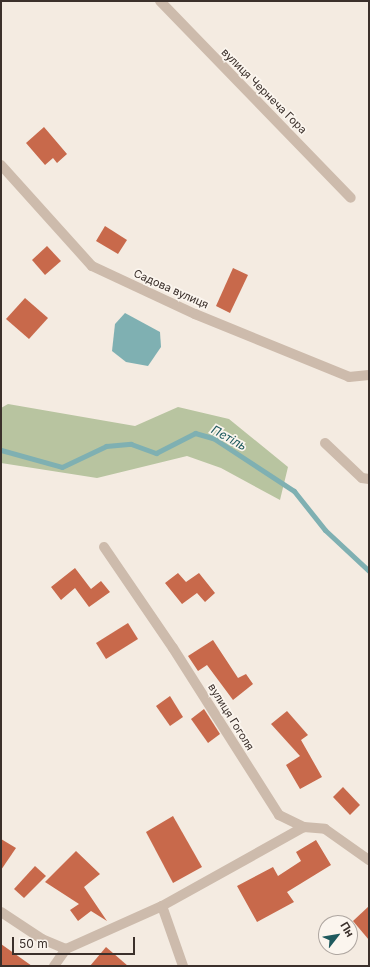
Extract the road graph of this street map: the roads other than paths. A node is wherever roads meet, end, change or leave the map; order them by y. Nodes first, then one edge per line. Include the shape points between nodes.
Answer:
1 (160, 1) edge
2 (1, 164) edge
3 (351, 198) dead end
4 (369, 375) edge
5 (325, 443) dead end
6 (369, 479) edge
7 (104, 547) dead end
8 (304, 827) junction
9 (369, 860) edge
10 (162, 906) junction
11 (1, 912) edge
12 (66, 949) junction
13 (54, 966) edge
14 (183, 966) edge

1 - 3 street, вулиця Чернеча Гора
2 - 4 street, Садова вулиця via 92,266 195,314 349,377
5 - 6 street via 362,478
7 - 8 street, вулиця Гоголя via 173,648 279,815
8 - 9 street, вулиця Гоголя via 324,829
8 - 10 street
10 - 12 street
10 - 14 street
11 - 12 street via 42,939
12 - 13 street

